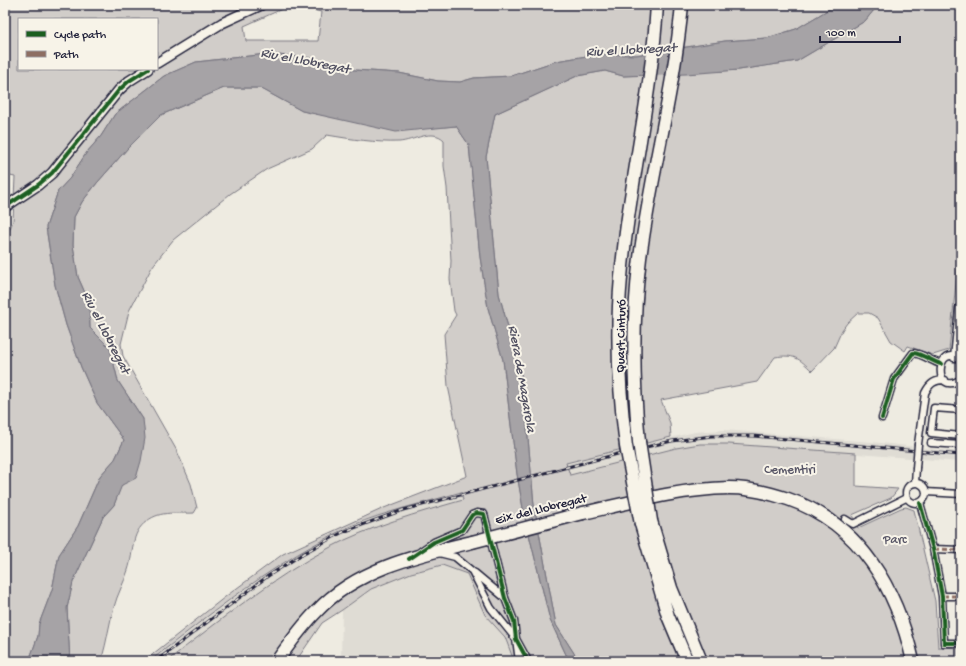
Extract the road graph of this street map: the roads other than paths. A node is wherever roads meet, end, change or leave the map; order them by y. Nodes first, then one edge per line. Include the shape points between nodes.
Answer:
1 (261, 5) edge
2 (657, 5) edge
3 (682, 5) edge
4 (158, 62) edge
5 (146, 70) edge
6 (5, 207) edge
7 (961, 308) edge
8 (959, 335) edge
9 (954, 358) junction
10 (961, 361) edge
11 (941, 364) junction
12 (961, 379) edge
13 (945, 380) junction
14 (961, 410) edge
15 (882, 418) dead end
16 (961, 436) edge
17 (931, 442) dead end
18 (961, 445) edge
19 (915, 483) junction
20 (707, 490) junction
21 (926, 492) junction
22 (961, 494) edge
23 (906, 498) junction
24 (920, 503) junction
25 (845, 519) dead end
26 (646, 523) junction
27 (433, 547) junction
28 (456, 549) junction
29 (933, 549) junction
30 (961, 550) edge
31 (472, 571) junction
32 (942, 596) junction
33 (961, 596) edge
34 (505, 598) junction
35 (516, 639) junction
36 (961, 643) edge
37 (277, 661) edge
38 (519, 661) edge
39 (528, 661) edge
40 (688, 661) edge
41 (701, 661) edge
42 (908, 661) edge
43 (913, 661) edge

1 - 4 street via 222,23
2 - 26 highway, Quart Cinturó, bridge via 653,57 621,280 618,329 626,446
3 - 26 highway, Quart Cinturó, bridge via 671,91 640,258 636,305 635,397
5 - 6 street via 120,90 52,173
7 - 8 street
8 - 9 street
9 - 10 street
9 - 11 street via 946,359
11 - 13 street via 940,371
11 - 15 street via 913,353 894,379
12 - 13 street via 953,382
13 - 19 street, bridge via 936,380 928,386 925,393
14 - 16 street via 934,408 931,433
17 - 18 street
19 - 21 street via 923,486
19 - 23 street via 908,487
20 - 28 highway, Eix del Llobregat, bridge via 670,493 583,513 472,542
20 - 42 highway, Eix del Llobregat via 748,494 790,504 823,520 841,534 867,561 885,592 898,623
20 - 43 highway, Eix del Llobregat via 737,489 774,494 808,506 846,532 862,548 884,579 899,612
21 - 22 street
21 - 24 street via 924,500
23 - 24 street via 912,503
23 - 25 street via 853,524
24 - 29 street
26 - 40 highway, Quart Cinturó via 668,616
26 - 41 highway, Quart Cinturó
27 - 28 highway, Eix del Llobregat
27 - 34 street via 462,530 472,515 484,514
27 - 37 highway, Eix del Llobregat via 363,577 340,592 317,610
28 - 31 street
29 - 30 street
29 - 32 street
31 - 34 street
31 - 35 street via 490,608
32 - 33 street
32 - 36 street via 944,644
34 - 35 street
35 - 38 street
35 - 39 street

